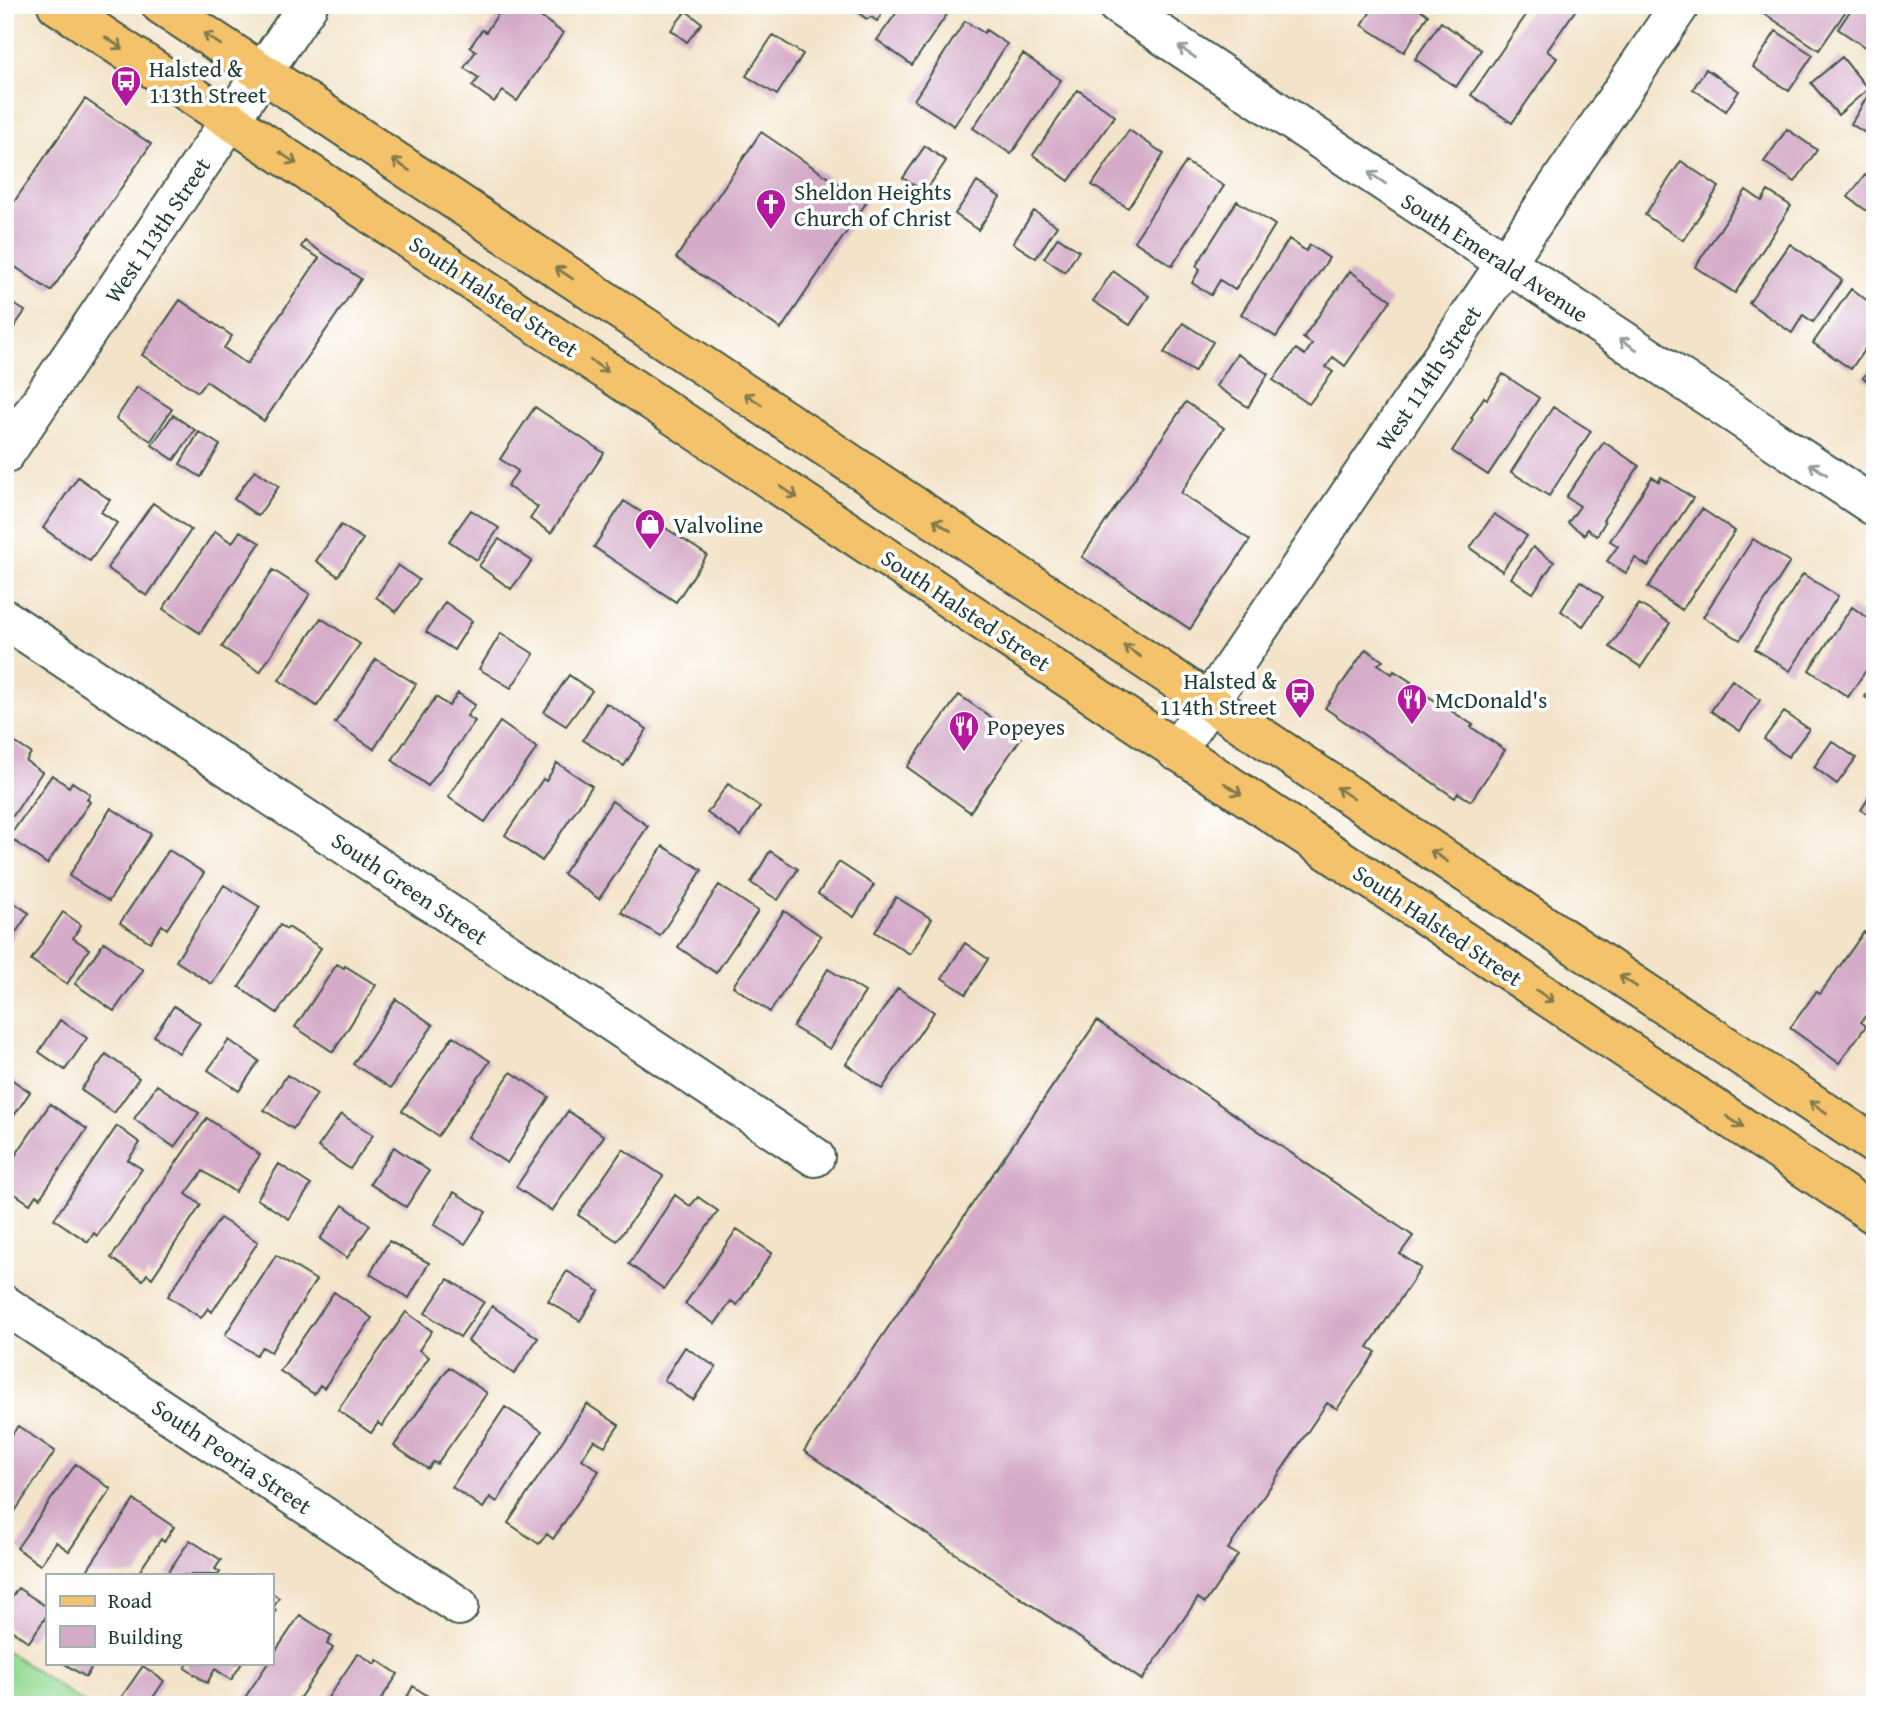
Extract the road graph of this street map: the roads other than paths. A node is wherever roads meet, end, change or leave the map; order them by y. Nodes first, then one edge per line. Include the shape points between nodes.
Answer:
1 (57, 5) edge
2 (162, 5) edge
3 (308, 5) edge
4 (1117, 5) edge
5 (1680, 5) edge
6 (263, 72) junction
7 (231, 120) junction
8 (1506, 264) junction
9 (5, 454) edge
10 (1875, 507) edge
11 (5, 619) edge
12 (1209, 702) junction
13 (1176, 751) junction
14 (1875, 1145) edge
15 (815, 1157) dead end
16 (1875, 1214) edge
17 (5, 1305) edge
18 (459, 1606) dead end

1 -> 7 main road, South Halsted Street
6 -> 2 main road
3 - 6 street, West 113th Street
8 -> 4 street, South Emerald Avenue
5 - 8 street, West 114th Street
6 - 7 street, West 113th Street
12 -> 6 main road
7 - 9 street, West 113th Street
7 -> 13 main road, South Halsted Street
10 -> 8 street, South Emerald Avenue
8 - 12 street, West 114th Street
11 - 15 street, South Green Street
12 - 13 street, West 114th Street
14 -> 12 main road
13 -> 16 main road, South Halsted Street
17 - 18 street, South Peoria Street

